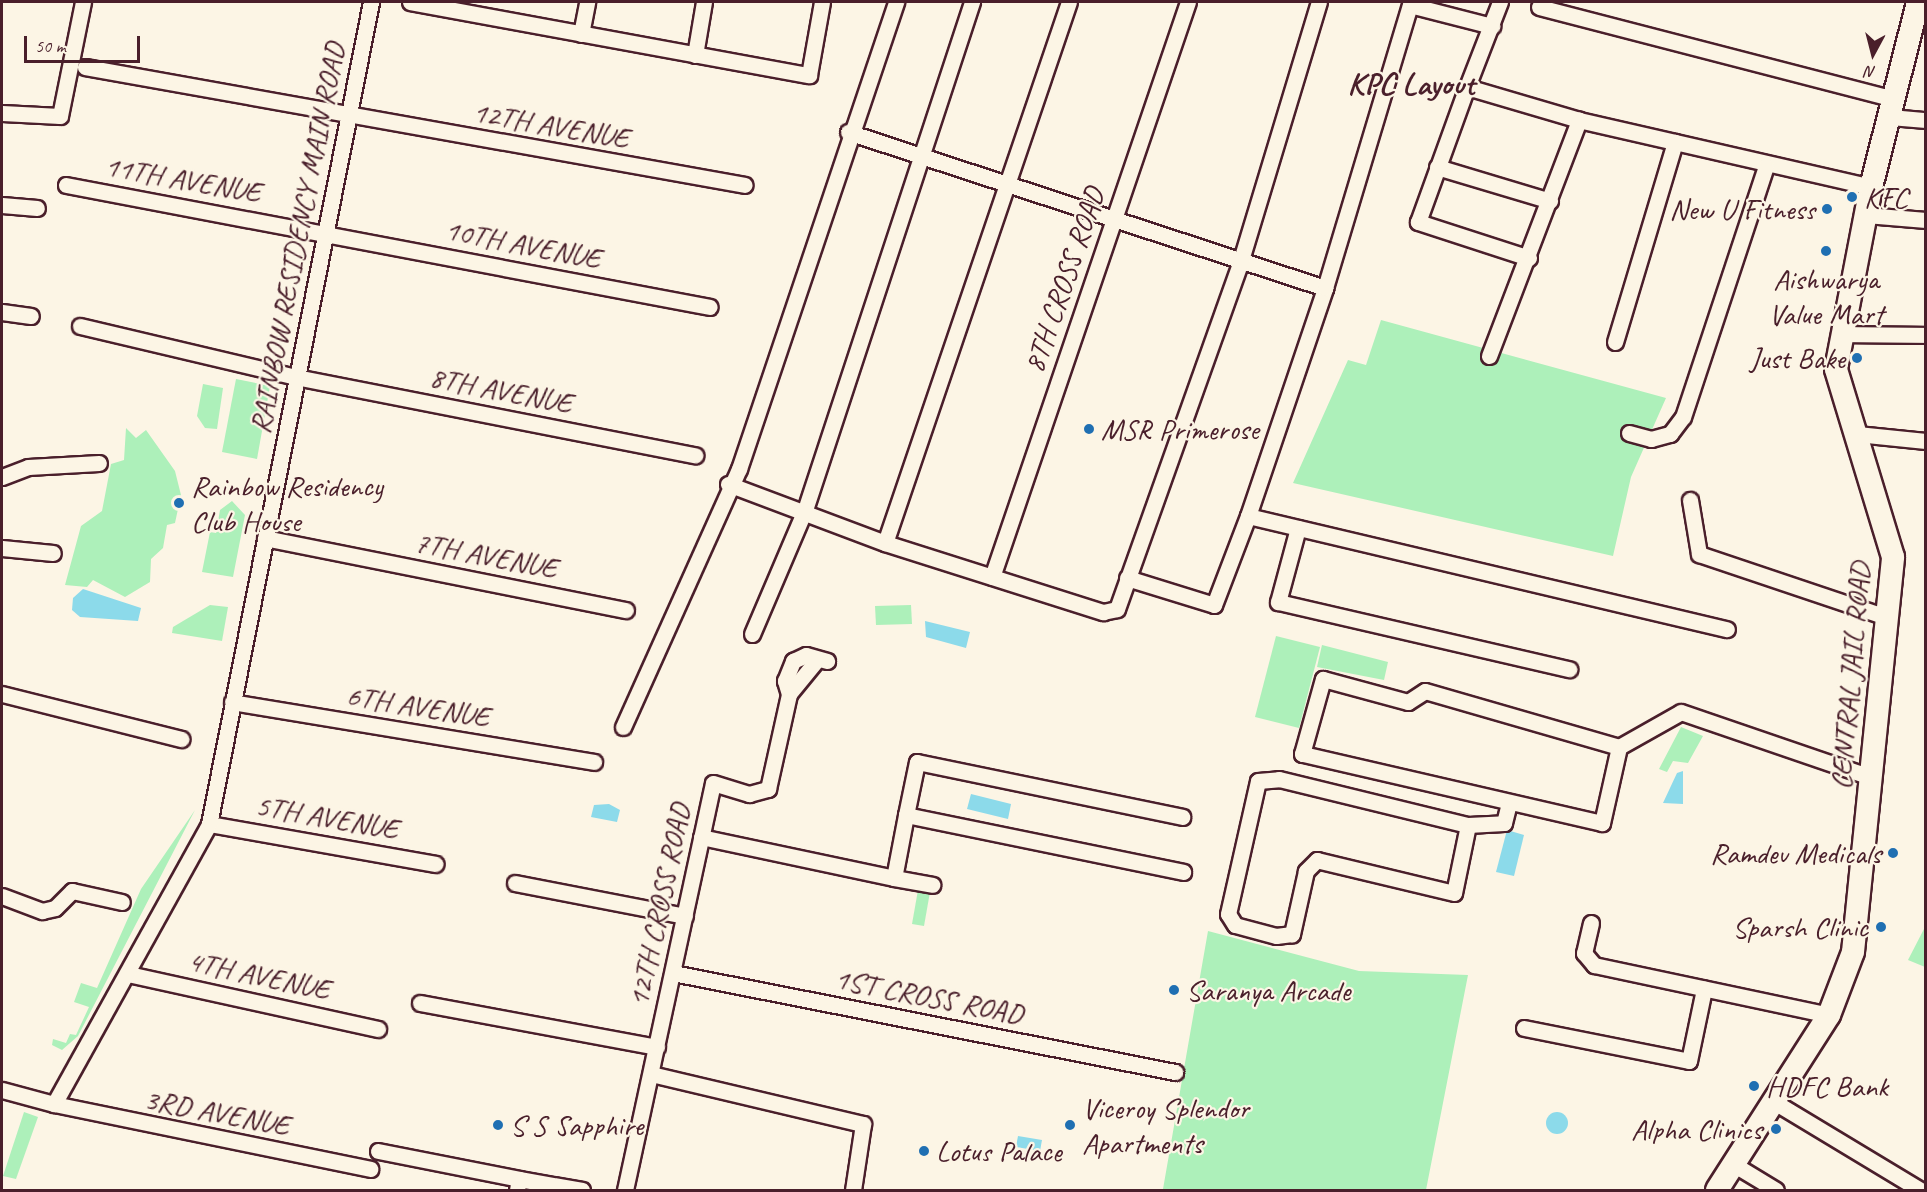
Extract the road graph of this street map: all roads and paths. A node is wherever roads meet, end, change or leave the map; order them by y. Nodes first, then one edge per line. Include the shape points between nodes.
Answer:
1 (83, 2) edge
2 (371, 2) edge
3 (410, 2) edge
4 (587, 2) edge
5 (704, 2) edge
6 (822, 2) edge
7 (896, 2) edge
8 (972, 2) edge
9 (1069, 2) edge
10 (1188, 2) edge
11 (1319, 2) edge
12 (1500, 2) edge
13 (1917, 2) edge
14 (1407, 3) edge
15 (1539, 6) dead end
16 (475, 8) edge
17 (1492, 26) junction
18 (581, 34) junction
19 (695, 55) junction
20 (85, 67) dead end
21 (1467, 87) junction
22 (1893, 108) junction
23 (2, 113) edge
24 (348, 118) junction
25 (1579, 120) junction
26 (1926, 120) edge
27 (848, 132) junction
28 (1675, 142) junction
29 (922, 157) junction
30 (1766, 166) junction
31 (1437, 167) junction
32 (1005, 184) junction
33 (66, 185) dead end
34 (745, 185) dead end
35 (1871, 187) junction
36 (1550, 201) junction
37 (2, 205) edge
38 (38, 208) dead end
39 (1866, 215) junction
40 (1114, 219) junction
41 (1926, 220) edge
42 (325, 233) junction
43 (1529, 258) junction
44 (1241, 260) junction
45 (1325, 288) junction
46 (710, 307) dead end
47 (2, 312) edge
48 (31, 316) dead end
49 (80, 326) dead end
50 (1843, 334) junction
51 (1926, 335) edge
52 (1615, 342) dead end
53 (1489, 356) dead end
54 (296, 378) junction
55 (1629, 433) dead end
56 (1857, 434) junction
57 (1926, 441) edge
58 (695, 455) dead end
59 (99, 463) dead end
60 (2, 477) edge
61 (728, 483) junction
62 (1690, 500) dead end
63 (805, 510) junction
64 (1248, 516) junction
65 (1298, 528) junction
66 (266, 538) junction
67 (885, 543) junction
68 (2, 549) edge
69 (53, 553) dead end
70 (992, 577) junction
71 (1127, 578) junction
72 (626, 610) dead end
73 (1889, 618) junction
74 (1727, 628) dead end
75 (752, 634) dead end
76 (822, 661) dead end
77 (1569, 669) dead end
78 (2, 694) edge
79 (232, 702) junction
80 (623, 726) dead end
81 (181, 739) dead end
82 (1619, 747) junction
83 (594, 762) dead end
84 (1871, 777) junction
85 (1509, 803) junction
86 (906, 815) junction
87 (1182, 817) dead end
88 (209, 824) junction
89 (1468, 825) junction
90 (701, 837) junction
91 (436, 864) dead end
92 (1183, 872) dead end
93 (894, 878) junction
94 (515, 883) dead end
95 (932, 885) dead end
96 (2, 896) edge
97 (122, 902) dead end
98 (685, 915) junction
99 (1591, 923) dead end
100 (673, 973) junction
101 (128, 974) junction
102 (1704, 989) junction
103 (420, 1003) dead end
104 (1829, 1015) junction
105 (1524, 1028) dead end
106 (378, 1029) dead end
107 (657, 1047) junction
108 (1175, 1072) dead end
109 (651, 1074) junction
110 (2, 1090) edge
111 (1776, 1103) junction
112 (54, 1104) junction
113 (378, 1150) dead end
114 (1734, 1164) junction
115 (370, 1169) dead end
116 (518, 1185) edge
117 (582, 1191) edge
118 (625, 1191) edge
119 (853, 1191) edge
120 (1717, 1191) edge
121 (1776, 1191) edge
122 (1920, 1191) edge

1 - 23 street via 60,116
2 - 24 street, RAINBOW RESIDENCY MAIN ROAD
3 - 16 street
4 - 18 street
5 - 19 street
6 - 19 street via 809,75
7 - 27 street via 859,118
8 - 29 street
9 - 32 street
10 - 40 street, 8TH CROSS ROAD
11 - 44 street
12 - 17 street
13 - 22 main road, CENTRAL JAIL ROAD
14 - 17 street
14 - 45 street
15 - 22 street
16 - 18 street
17 - 21 street
18 - 19 street
20 - 24 street, 12TH AVENUE
21 - 25 street
21 - 31 street
22 - 26 street
22 - 35 main road, CENTRAL JAIL ROAD
24 - 34 street, 12TH AVENUE
24 - 42 street, RAINBOW RESIDENCY MAIN ROAD
25 - 28 street
25 - 36 street
27 - 29 street
27 - 61 street via 739,469
28 - 30 street
28 - 52 street
29 - 32 street
29 - 63 street
30 - 35 street
30 - 55 street via 1683,417 1670,434 1651,439
31 - 36 street
31 - 43 street via 1418,222
32 - 40 street
32 - 67 street
33 - 42 street, 11TH AVENUE
35 - 39 main road, CENTRAL JAIL ROAD
36 - 43 street
37 - 38 street
39 - 41 street
39 - 50 main road, CENTRAL JAIL ROAD
40 - 44 street
40 - 70 street, 8TH CROSS ROAD
42 - 46 street, 10TH AVENUE
42 - 54 street, RAINBOW RESIDENCY MAIN ROAD
43 - 53 street
44 - 45 street
44 - 71 street
45 - 64 street
47 - 48 street
49 - 54 street, 8TH AVENUE
50 - 51 street
50 - 56 main road, CENTRAL JAIL ROAD via 1836,369
54 - 58 street, 8TH AVENUE
54 - 66 street, RAINBOW RESIDENCY MAIN ROAD
56 - 57 street
56 - 73 main road, CENTRAL JAIL ROAD via 1893,557
59 - 60 street via 28,467
61 - 63 street
61 - 80 street
62 - 73 street via 1699,554
63 - 67 street
63 - 75 street
64 - 65 street
64 - 71 street via 1214,605
65 - 74 street
65 - 77 street via 1278,602
66 - 72 street, 7TH AVENUE
66 - 79 street, RAINBOW RESIDENCY MAIN ROAD
67 - 70 street
68 - 69 street
70 - 71 street via 1103,612 1117,609
73 - 84 main road, CENTRAL JAIL ROAD
76 - 90 street, 12TH CROSS ROAD via 789,694 768,789 749,794 713,783
78 - 81 street
79 - 83 street, 6TH AVENUE
79 - 88 street, RAINBOW RESIDENCY MAIN ROAD
82 - 84 street via 1681,712
82 - 85 street via 1602,823
82 - 85 street via 1425,691 1408,702 1323,679 1302,754
84 - 104 main road, CENTRAL JAIL ROAD via 1853,952
85 - 89 street via 1504,824
86 - 87 street via 917,762
86 - 92 street
86 - 93 street
88 - 91 street, 5TH AVENUE
88 - 101 street, RAINBOW RESIDENCY MAIN ROAD
89 - 89 street via 1454,893 1317,860 1306,871 1292,934 1276,936 1235,925 1228,914 1258,781 1280,779
90 - 93 street
90 - 98 street, 12TH CROSS ROAD
93 - 95 street
94 - 98 street
96 - 97 street via 42,911 55,908 72,891
98 - 100 street, 12TH CROSS ROAD
99 - 102 street via 1584,953 1594,965
100 - 107 street, 12TH CROSS ROAD
100 - 108 street, 1ST CROSS ROAD
101 - 106 street, 4TH AVENUE
101 - 112 street, RAINBOW RESIDENCY MAIN ROAD
102 - 104 street
102 - 105 street via 1689,1061
103 - 107 street
104 - 111 main road, CENTRAL JAIL ROAD
107 - 109 street, 12TH CROSS ROAD
109 - 118 street, 12TH CROSS ROAD
109 - 119 street via 863,1124
110 - 112 street
111 - 114 main road, CENTRAL JAIL ROAD
111 - 122 street
112 - 115 street, 3RD AVENUE
113 - 116 street
114 - 120 main road, CENTRAL JAIL ROAD
114 - 121 street
116 - 117 street

